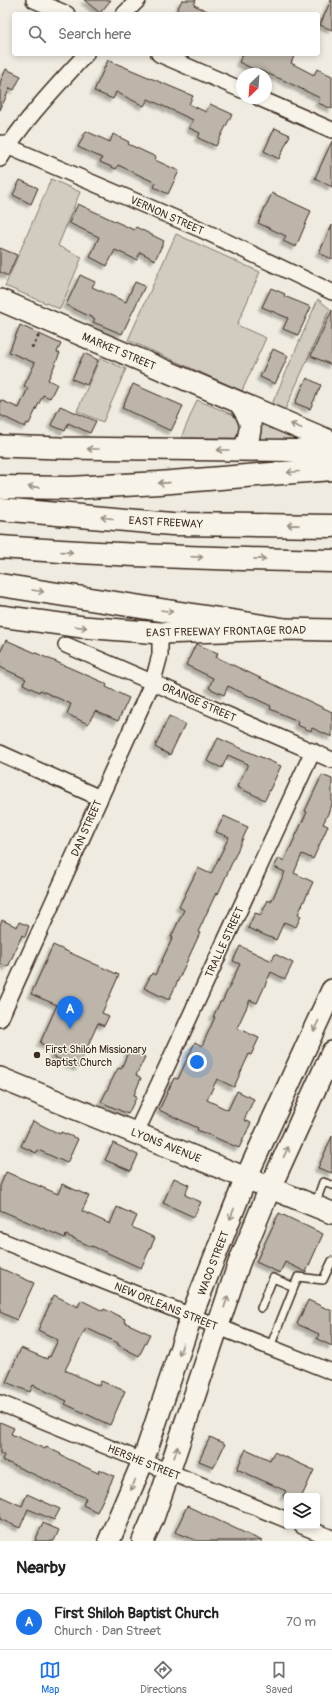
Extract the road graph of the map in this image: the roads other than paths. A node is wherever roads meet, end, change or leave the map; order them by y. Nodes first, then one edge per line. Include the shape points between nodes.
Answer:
1 (34, 0) edge
2 (138, 0) edge
3 (62, 12) edge
4 (126, 12) edge
5 (84, 56) edge
6 (164, 56) edge
7 (236, 87) edge
8 (272, 104) edge
9 (332, 130) edge
10 (4, 145) edge
11 (0, 159) edge
12 (332, 292) edge
13 (0, 300) edge
14 (239, 402) junction
15 (332, 442) edge
16 (0, 446) edge
17 (244, 450) junction
18 (332, 451) edge
19 (332, 469) edge
20 (0, 487) edge
21 (0, 509) edge
22 (332, 526) edge
23 (0, 547) edge
24 (332, 561) edge
25 (0, 584) edge
26 (0, 616) edge
27 (282, 629) junction
28 (332, 630) edge
29 (160, 633) junction
30 (66, 644) dead end
31 (153, 682) junction
32 (313, 751) junction
33 (0, 753) edge
34 (332, 760) edge
35 (100, 798) junction
36 (332, 990) edge
37 (0, 1019) edge
38 (332, 1052) edge
39 (0, 1078) edge
40 (136, 1133) junction
41 (246, 1178) junction
42 (332, 1185) edge
43 (270, 1188) junction
44 (323, 1209) edge
45 (0, 1240) edge
46 (332, 1261) edge
47 (294, 1287) junction
48 (261, 1308) dead end
49 (191, 1317) junction
50 (217, 1327) junction
51 (270, 1347) junction
52 (332, 1372) edge
53 (0, 1403) edge
54 (143, 1461) junction
55 (170, 1472) junction
56 (284, 1519) edge
57 (310, 1529) edge
58 (332, 1538) edge
59 (109, 1541) edge
60 (143, 1541) edge

1 - 3 street
2 - 4 street
5 - 10 street
6 - 7 street
8 - 9 street
10 - 11 street
10 - 12 street, VERNON STREET via 200,229
13 - 14 main road, MARKET STREET
15 -> 14 main road, MARKET STREET
14 - 17 main road via 249,416 250,422 250,435
17 -> 16 main road
17 - 18 main road
19 -> 20 highway via 70,488
22 -> 21 highway, EAST FREEWAY via 172,524
23 -> 24 highway via 213,558
25 -> 27 highway
26 -> 29 main road, EAST FREEWAY FRONTAGE ROAD via 84,627
27 - 28 main road, EAST FREEWAY FRONTAGE ROAD
27 - 29 main road, EAST FREEWAY FRONTAGE ROAD
29 - 31 street, DAN STREET via 160,655
30 - 31 street, ORANGE STREET
31 - 32 street, ORANGE STREET
31 - 35 street, DAN STREET
32 - 34 street, ORANGE STREET
32 - 40 street, TRALLE STREET
33 - 35 street
35 - 37 street, DAN STREET
36 -> 41 main road, WACO STREET
43 -> 38 main road
39 - 40 main road, LYONS AVENUE
40 - 41 main road, LYONS AVENUE
41 - 43 main road, LYONS AVENUE
41 -> 49 main road, WACO STREET
42 - 44 lane via 323,1182
43 - 44 main road, LYONS AVENUE
50 -> 43 main road via 239,1263
45 - 49 street, NEW ORLEANS STREET
46 - 47 lane via 323,1280 298,1277
47 - 48 lane via 273,1278
47 - 51 lane
49 - 50 street, NEW ORLEANS STREET
49 -> 54 main road, WACO STREET
50 - 51 street, NEW ORLEANS STREET
55 -> 50 main road
51 - 52 street, NEW ORLEANS STREET
53 - 54 street, HERSHE STREET
54 - 55 street, HERSHE STREET
54 -> 59 main road, WACO STREET
55 - 56 street, HERSHE STREET
55 - 60 main road
57 - 58 street

